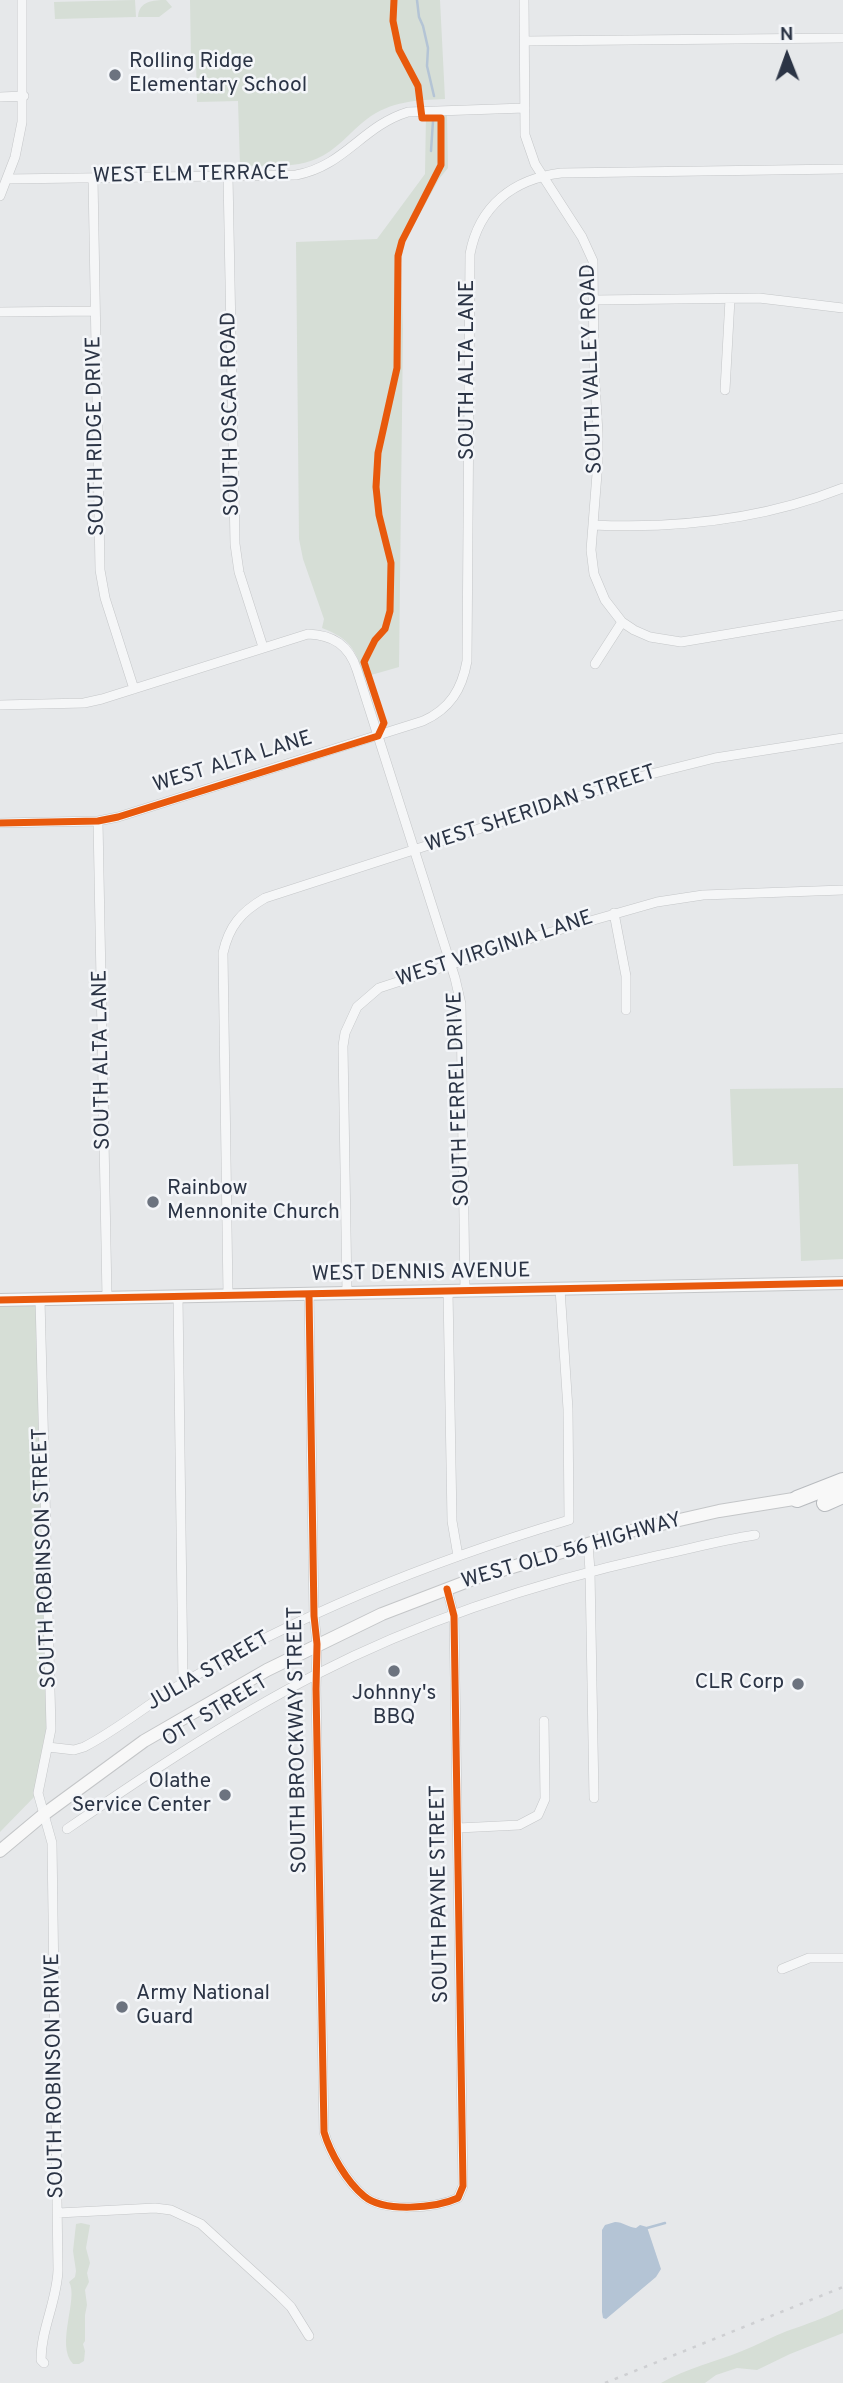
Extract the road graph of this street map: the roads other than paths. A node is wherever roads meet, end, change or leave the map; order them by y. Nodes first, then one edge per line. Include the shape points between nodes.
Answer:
1 (22, 0) edge
2 (524, 0) edge
3 (843, 38) edge
4 (525, 41) junction
5 (24, 96) junction
6 (0, 97) edge
7 (525, 108) junction
8 (843, 169) edge
9 (541, 175) junction
10 (228, 176) junction
11 (93, 178) junction
12 (7, 179) junction
13 (0, 196) edge
14 (730, 299) junction
15 (594, 300) junction
16 (843, 308) edge
17 (95, 311) junction
18 (0, 312) edge
19 (725, 390) dead end
20 (843, 488) edge
21 (593, 525) junction
22 (468, 599) joint
23 (843, 615) edge
24 (622, 622) junction
25 (263, 647) junction
26 (595, 664) dead end
27 (134, 689) junction
28 (0, 705) edge
29 (378, 736) junction
30 (843, 738) edge
31 (98, 821) junction
32 (0, 823) edge
33 (414, 851) junction
34 (843, 890) edge
35 (614, 913) junction
36 (450, 964) junction
37 (626, 1010) dead end
38 (843, 1283) edge
39 (560, 1289) junction
40 (448, 1291) junction
41 (465, 1291) junction
42 (347, 1293) junction
43 (309, 1294) junction
44 (228, 1296) junction
45 (178, 1297) junction
46 (107, 1298) junction
47 (40, 1299) junction
48 (0, 1300) edge
49 (843, 1481) edge
50 (843, 1494) edge
51 (797, 1499) junction
52 (843, 1502) edge
53 (825, 1503) junction
54 (755, 1535) dead end
55 (588, 1543) junction
56 (458, 1556) junction
57 (590, 1571) junction
58 (447, 1589) junction
59 (314, 1616) junction
60 (454, 1616) junction
61 (317, 1644) junction
62 (318, 1674) junction
63 (183, 1683) junction
64 (544, 1721) dead end
65 (48, 1747) junction
66 (594, 1798) dead end
67 (43, 1815) junction
68 (458, 1828) junction
69 (67, 1829) dead end
70 (0, 1851) edge
71 (843, 1958) edge
72 (782, 1969) dead end
73 (458, 2198) joint
74 (58, 2213) junction
75 (309, 2336) dead end
76 (44, 2337) dead end

1 - 5 street
2 - 4 street, SOUTH VALLEY ROAD
3 - 4 street
4 - 7 street, SOUTH VALLEY ROAD
5 - 6 street
5 - 12 street via 19,140
7 - 9 street, SOUTH VALLEY ROAD via 527,146
7 - 10 street, WEST ELM TERRACE via 408,111 385,120 334,161 310,172
8 - 9 street
9 - 15 street, SOUTH VALLEY ROAD via 589,250
9 - 22 street, SOUTH ALTA LANE via 520,184 490,208 480,222 470,254
10 - 11 street, WEST ELM TERRACE
10 - 25 street, SOUTH OSCAR ROAD via 235,551
11 - 12 street, WEST ELM TERRACE
11 - 17 street, SOUTH RIDGE DRIVE
12 - 13 street
14 - 15 street
14 - 16 street
14 - 19 street
15 - 21 street, SOUTH VALLEY ROAD via 598,452
17 - 18 street
17 - 27 street, SOUTH RIDGE DRIVE via 100,570
20 - 21 street via 737,518 676,526
21 - 24 street, SOUTH VALLEY ROAD via 594,574 605,600
22 - 29 street, WEST ALTA LANE via 467,661 457,693 434,716
23 - 24 street, SOUTH VALLEY ROAD via 681,642 650,637
24 - 26 street
25 - 27 street, SOUTH FERREL DRIVE
25 - 29 street, SOUTH FERREL DRIVE via 307,634 336,640 353,657
27 - 28 street, SOUTH FERREL DRIVE via 83,703
29 - 31 street, WEST ALTA LANE
29 - 33 street, SOUTH FERREL DRIVE
30 - 33 street, WEST SHERIDAN STREET via 679,766
31 - 32 street
31 - 46 street, SOUTH ALTA LANE
33 - 36 street, SOUTH FERREL DRIVE
33 - 44 street, WEST SHERIDAN STREET via 265,898 232,925 223,953
34 - 35 street, WEST VIRGINIA LANE via 712,894
35 - 36 street, WEST VIRGINIA LANE
35 - 37 street via 626,970
36 - 41 street, SOUTH FERREL DRIVE via 461,1004
36 - 42 street, WEST VIRGINIA LANE via 379,988 357,1007 345,1032
38 - 39 main road, WEST DENNIS AVENUE
39 - 41 main road, WEST DENNIS AVENUE
39 - 56 street, JULIA STREET via 569,1520
40 - 41 main road, WEST DENNIS AVENUE
40 - 42 main road, WEST DENNIS AVENUE
40 - 56 street via 452,1521
42 - 43 main road, WEST DENNIS AVENUE
43 - 44 main road, WEST DENNIS AVENUE
43 - 59 street, SOUTH BROCKWAY STREET
44 - 45 main road, WEST DENNIS AVENUE
45 - 46 main road, WEST DENNIS AVENUE
45 - 63 street
46 - 47 main road, WEST DENNIS AVENUE
47 - 48 main road, WEST DENNIS AVENUE
47 - 65 street, SOUTH ROBINSON STREET
49 - 51 highway
50 - 51 main road, WEST OLD 56 HIGHWAY
50 - 53 highway
51 - 53 main road, WEST OLD 56 HIGHWAY
51 - 55 main road, WEST OLD 56 HIGHWAY via 719,1511
52 - 53 main road, WEST OLD 56 HIGHWAY
54 - 57 street, OTT STREET
55 - 57 street
55 - 58 main road, WEST OLD 56 HIGHWAY
56 - 59 street, JULIA STREET
57 - 60 street, OTT STREET
57 - 66 street
58 - 60 street, SOUTH PAYNE STREET
58 - 61 main road, WEST OLD 56 HIGHWAY
59 - 61 street, SOUTH BROCKWAY STREET
59 - 63 street, JULIA STREET
60 - 62 street, OTT STREET
60 - 68 street, SOUTH PAYNE STREET
61 - 62 street, SOUTH BROCKWAY STREET
61 - 67 main road, WEST OLD 56 HIGHWAY via 128,1751
62 - 69 street, OTT STREET via 181,1752
62 - 73 street, SOUTH BROCKWAY STREET via 324,2124 328,2145 364,2197 381,2204 425,2206
63 - 65 street, JULIA STREET via 84,1747
64 - 68 street via 545,1799 538,1815 510,1825
65 - 67 street, SOUTH ROBINSON STREET via 39,1785
67 - 70 main road, WEST OLD 56 HIGHWAY
67 - 74 street, SOUTH ROBINSON DRIVE via 52,1843
68 - 73 street, SOUTH PAYNE STREET via 463,2186
71 - 72 street via 809,1958
74 - 75 street via 155,2208 187,2216 280,2296
74 - 76 street, SOUTH ROBINSON DRIVE via 58,2287

